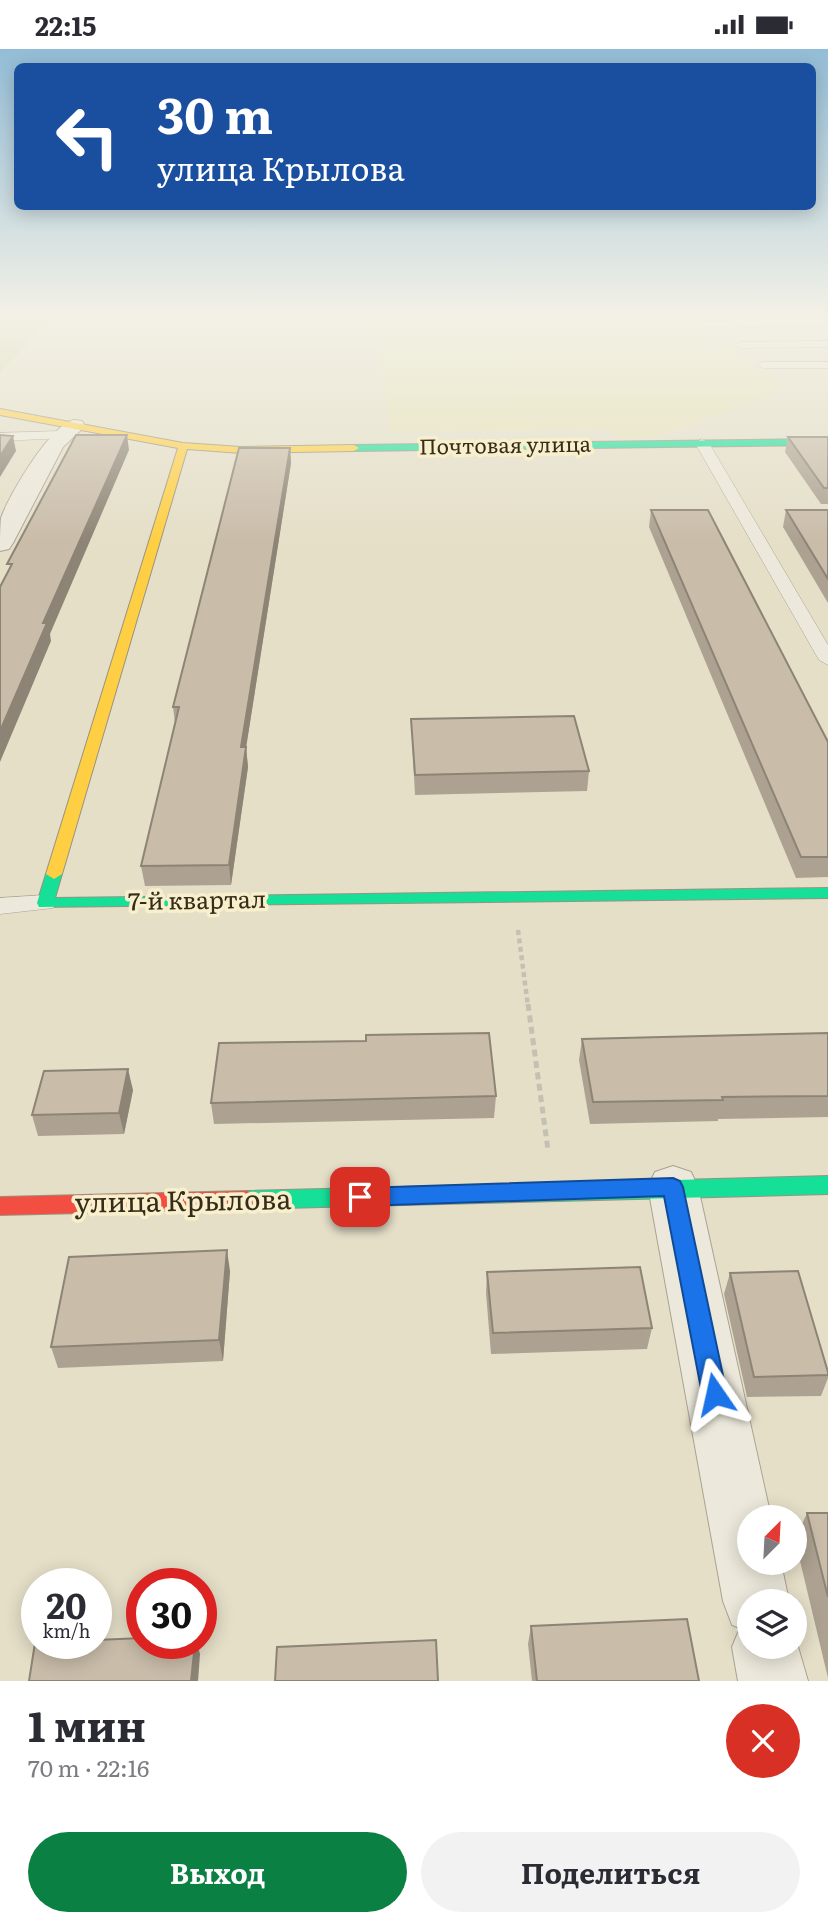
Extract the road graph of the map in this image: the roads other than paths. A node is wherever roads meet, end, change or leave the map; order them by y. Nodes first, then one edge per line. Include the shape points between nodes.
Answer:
1 (0, 412) edge
2 (68, 431) junction
3 (0, 437) edge
4 (828, 442) edge
5 (702, 443) junction
6 (183, 446) junction
7 (11, 505) edge
8 (0, 543) edge
9 (828, 660) edge
10 (828, 893) edge
11 (45, 903) junction
12 (0, 906) edge
13 (828, 1185) edge
14 (673, 1187) junction
15 (0, 1206) edge
16 (755, 1589) edge
17 (768, 1659) edge
18 (773, 1681) edge

1 - 2 street, Почтовая улица
2 - 3 lane
2 - 6 street, Почтовая улица
2 - 7 street
4 - 5 street, Почтовая улица
5 - 6 street, Почтовая улица via 241,450
5 - 9 lane
6 - 11 street
7 - 8 street
10 - 11 street, 7-й квартал
11 - 12 lane
13 - 14 street, улица Крылова
14 - 15 street, улица Крылова
14 - 16 street
17 - 18 street

